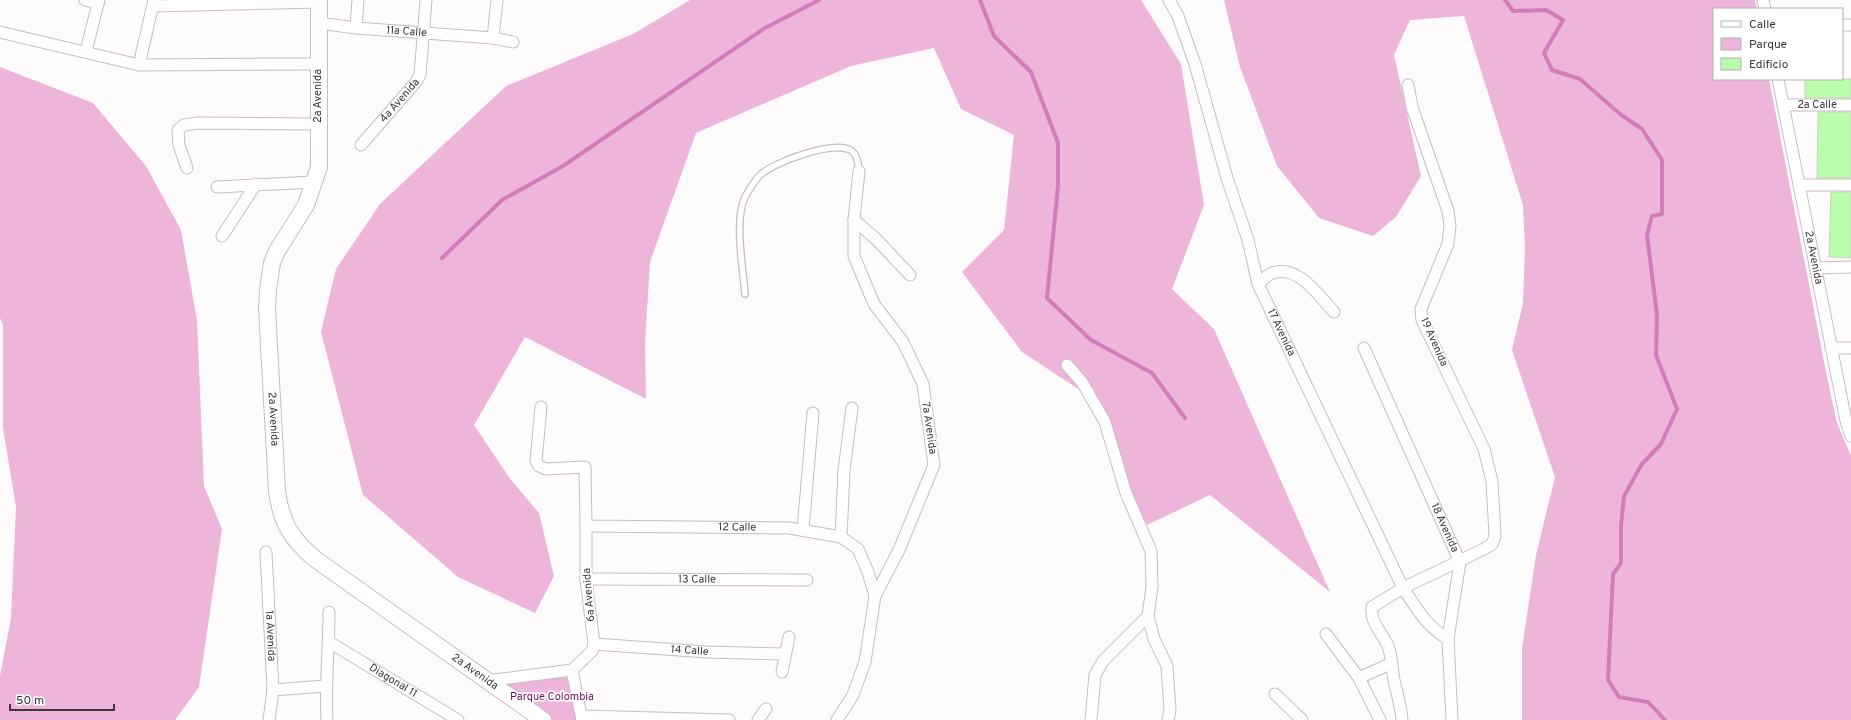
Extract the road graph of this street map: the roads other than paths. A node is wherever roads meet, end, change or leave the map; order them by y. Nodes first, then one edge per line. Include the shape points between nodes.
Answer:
1 (85, 0) edge
2 (358, 0) edge
3 (426, 0) edge
4 (497, 0) edge
5 (1169, 0) edge
6 (319, 1) edge
7 (98, 2) edge
8 (153, 3) edge
9 (319, 23) junction
10 (356, 28) junction
11 (0, 32) edge
12 (424, 33) junction
13 (493, 38) junction
14 (513, 42) dead end
15 (86, 51) junction
16 (318, 64) junction
17 (138, 65) junction
18 (1778, 80) edge
19 (1408, 85) dead end
20 (1783, 105) junction
21 (1851, 105) edge
22 (318, 124) junction
23 (361, 145) dead end
24 (187, 168) dead end
25 (859, 171) joint
26 (315, 182) junction
27 (256, 184) junction
28 (1799, 185) junction
29 (1851, 185) edge
30 (217, 187) dead end
31 (854, 220) junction
32 (222, 236) dead end
33 (1851, 267) edge
34 (1815, 268) junction
35 (910, 275) dead end
36 (1258, 284) junction
37 (745, 294) dead end
38 (1334, 312) dead end
39 (1364, 348) dead end
40 (1831, 348) junction
41 (1851, 348) edge
42 (1067, 365) dead end
43 (541, 407) dead end
44 (852, 408) dead end
45 (813, 413) dead end
46 (1850, 430) edge
47 (586, 526) junction
48 (803, 530) junction
49 (841, 537) junction
50 (266, 552) dead end
51 (1460, 562) junction
52 (586, 579) junction
53 (807, 580) dead end
54 (1403, 588) junction
55 (875, 596) junction
56 (329, 612) dead end
57 (1148, 616) junction
58 (1326, 634) dead end
59 (789, 636) dead end
60 (1448, 639) junction
61 (329, 642) junction
62 (594, 644) junction
63 (785, 654) junction
64 (1392, 663) junction
65 (572, 670) junction
66 (782, 672) dead end
67 (1359, 678) junction
68 (486, 681) junction
69 (325, 686) junction
70 (273, 690) junction
71 (1275, 694) dead end
72 (766, 709) dead end
73 (582, 718) edge
74 (269, 720) edge
75 (327, 720) edge
76 (458, 720) edge
77 (543, 720) edge
78 (729, 720) edge
79 (758, 720) edge
80 (837, 720) edge
81 (1091, 720) edge
82 (1168, 720) edge
83 (1302, 720) edge
84 (1380, 720) edge
85 (1402, 720) edge
86 (1452, 720) edge

1 - 7 street
2 - 10 street
3 - 12 street, 4a Avenida
4 - 13 street
5 - 36 street, 17 Avenida via 1178,16 1194,64 1248,240
6 - 8 street
6 - 9 main road, 2a Avenida
7 - 15 street
8 - 17 street
9 - 10 street, 11a Calle
9 - 16 main road, 2a Avenida
10 - 12 street, 11a Calle
11 - 15 street
12 - 13 street, 11a Calle
12 - 23 street, 4a Avenida via 420,75
13 - 14 street, 11a Calle
15 - 17 street
16 - 17 street
16 - 22 main road, 2a Avenida
18 - 20 street, 2a Avenida
19 - 51 street, 19 Avenida via 1412,107 1448,210 1450,226 1448,244 1421,309 1422,320 1484,449 1492,481 1495,536 1492,544
20 - 21 street, 2a Calle
20 - 28 street, 2a Avenida
22 - 24 street via 184,125 178,130 179,145
22 - 26 main road, 2a Avenida via 320,156
25 - 31 street, 7a Avenida
25 - 37 lane, 7a Avenida via 857,158 847,149 824,150 796,156 777,163 760,175 745,198 739,217
26 - 27 street
26 - 68 main road, 2a Avenida via 306,205 277,251 272,263 268,290 276,483 281,514 294,539 315,559
27 - 30 street
27 - 32 street
28 - 29 street
28 - 34 street, 2a Avenida
31 - 35 street
31 - 55 street, 7a Avenida via 854,256 874,304 904,342 923,384 934,464 899,550
33 - 34 street
34 - 40 street, 2a Avenida
36 - 38 street via 1270,274 1283,271 1294,274 1305,281
36 - 54 street, 17 Avenida
39 - 51 street, 18 Avenida
40 - 41 street
40 - 46 street, 2a Avenida
42 - 57 street via 1082,382 1105,422 1126,493 1151,551 1152,587
43 - 47 street via 536,461 539,466 546,469 585,467
44 - 49 street via 844,470
45 - 48 street
47 - 48 street, 12 Calle
47 - 52 street, 6a Avenida
48 - 49 street, 12 Calle
49 - 55 street, 12 Calle via 858,549
50 - 70 street, 1a Avenida
51 - 54 street
51 - 60 street, 18 Avenida
52 - 53 street, 13 Calle
52 - 62 street, 6a Avenida
54 - 60 street, 17 Avenida via 1433,630
54 - 64 street via 1372,607 1371,615 1388,646
55 - 80 street, 7a Avenida via 865,662 853,695
56 - 61 street
57 - 81 street via 1103,661 1095,675
57 - 82 street via 1154,639 1167,666 1170,710
58 - 67 street
59 - 63 street
60 - 86 street, 18 Avenida
61 - 69 street
61 - 76 street, Diagonal 11
62 - 63 street, 14 Calle via 707,652
62 - 65 street via 592,651
63 - 66 street
64 - 67 street
64 - 85 street via 1402,708
65 - 68 street
65 - 73 street
67 - 84 street
68 - 77 main road, 2a Avenida
69 - 70 street
69 - 75 street
70 - 74 street, 1a Avenida
71 - 83 street
72 - 79 street
73 - 78 street

